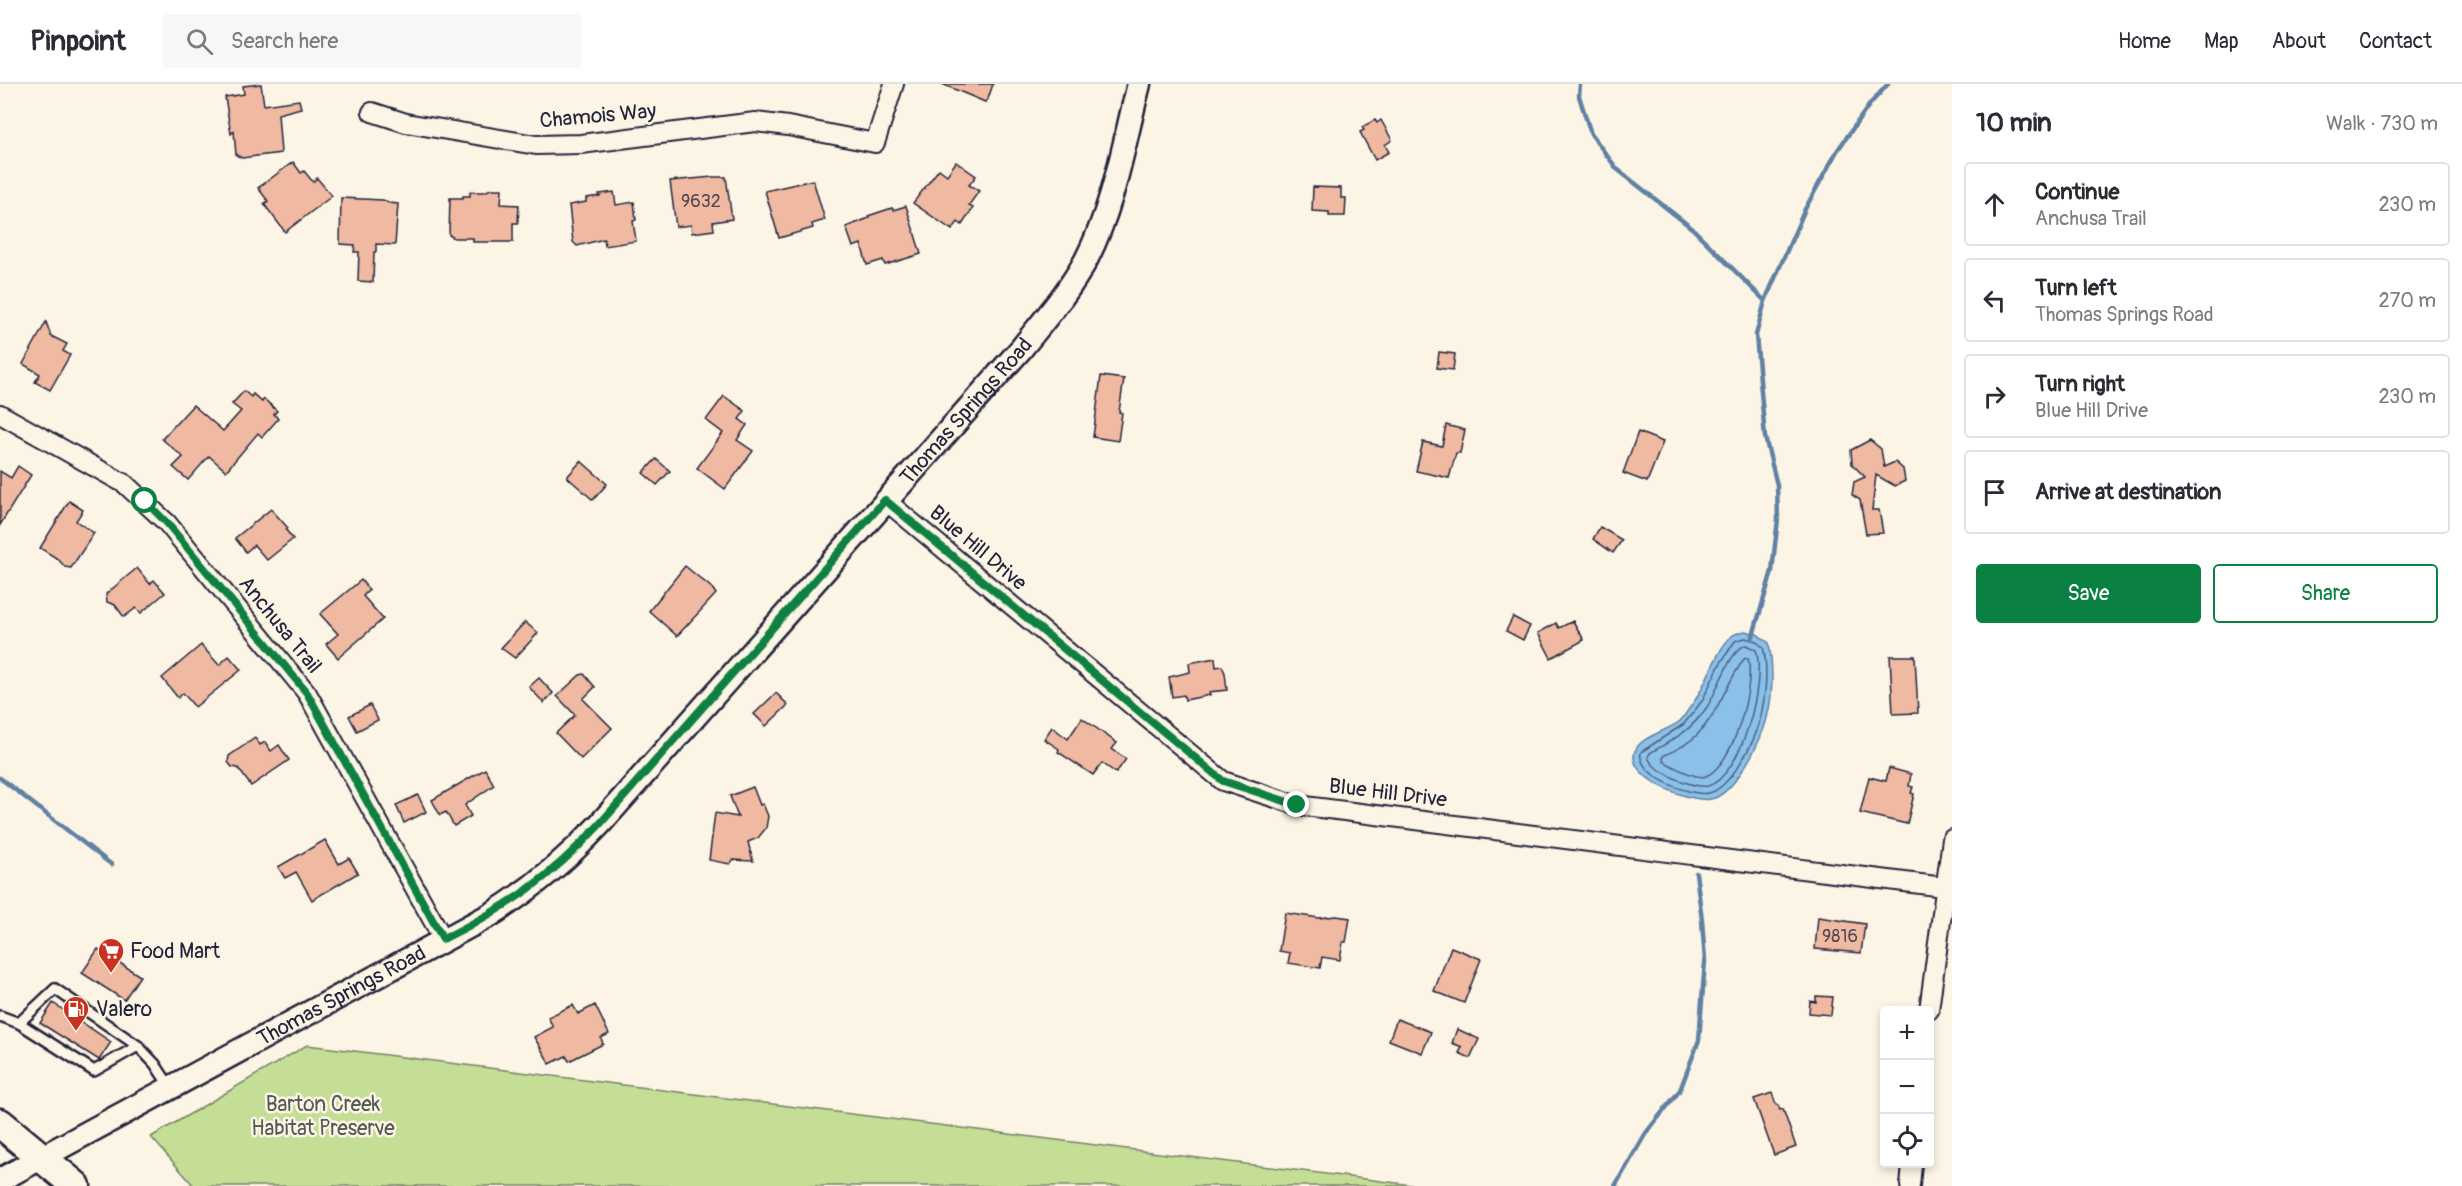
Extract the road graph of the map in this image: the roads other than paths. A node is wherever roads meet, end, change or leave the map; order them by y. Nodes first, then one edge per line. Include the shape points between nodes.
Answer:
1 (894, 84) edge
2 (1139, 84) edge
3 (372, 112) dead end
4 (0, 414) edge
5 (885, 500) junction
6 (1952, 839) edge
7 (1949, 887) edge
8 (443, 939) junction
9 (1930, 1006) edge
10 (0, 1016) edge
11 (19, 1023) junction
12 (138, 1046) junction
13 (170, 1087) junction
14 (0, 1123) edge
15 (43, 1157) junction
16 (1912, 1168) edge
17 (0, 1180) edge
18 (76, 1186) edge
19 (1910, 1186) edge

1 - 3 street, Chamois Way via 875,143 756,122 536,146 417,125
2 - 5 street, Thomas Springs Road via 1101,223 1070,287 1021,349
4 - 8 street, Anchusa Trail via 124,484 167,523 307,693
5 - 7 street, Blue Hill Drive via 1223,781 1297,805
5 - 8 street, Thomas Springs Road via 562,863 523,895
6 - 7 street
7 - 9 street
8 - 13 street, Thomas Springs Road
10 - 11 lane
11 - 12 lane via 94,1071
11 - 12 lane via 55,989
12 - 13 lane
13 - 15 street, Thomas Springs Road
14 - 15 main road
15 - 17 street, Thomas Springs Road
15 - 18 main road
16 - 19 street

